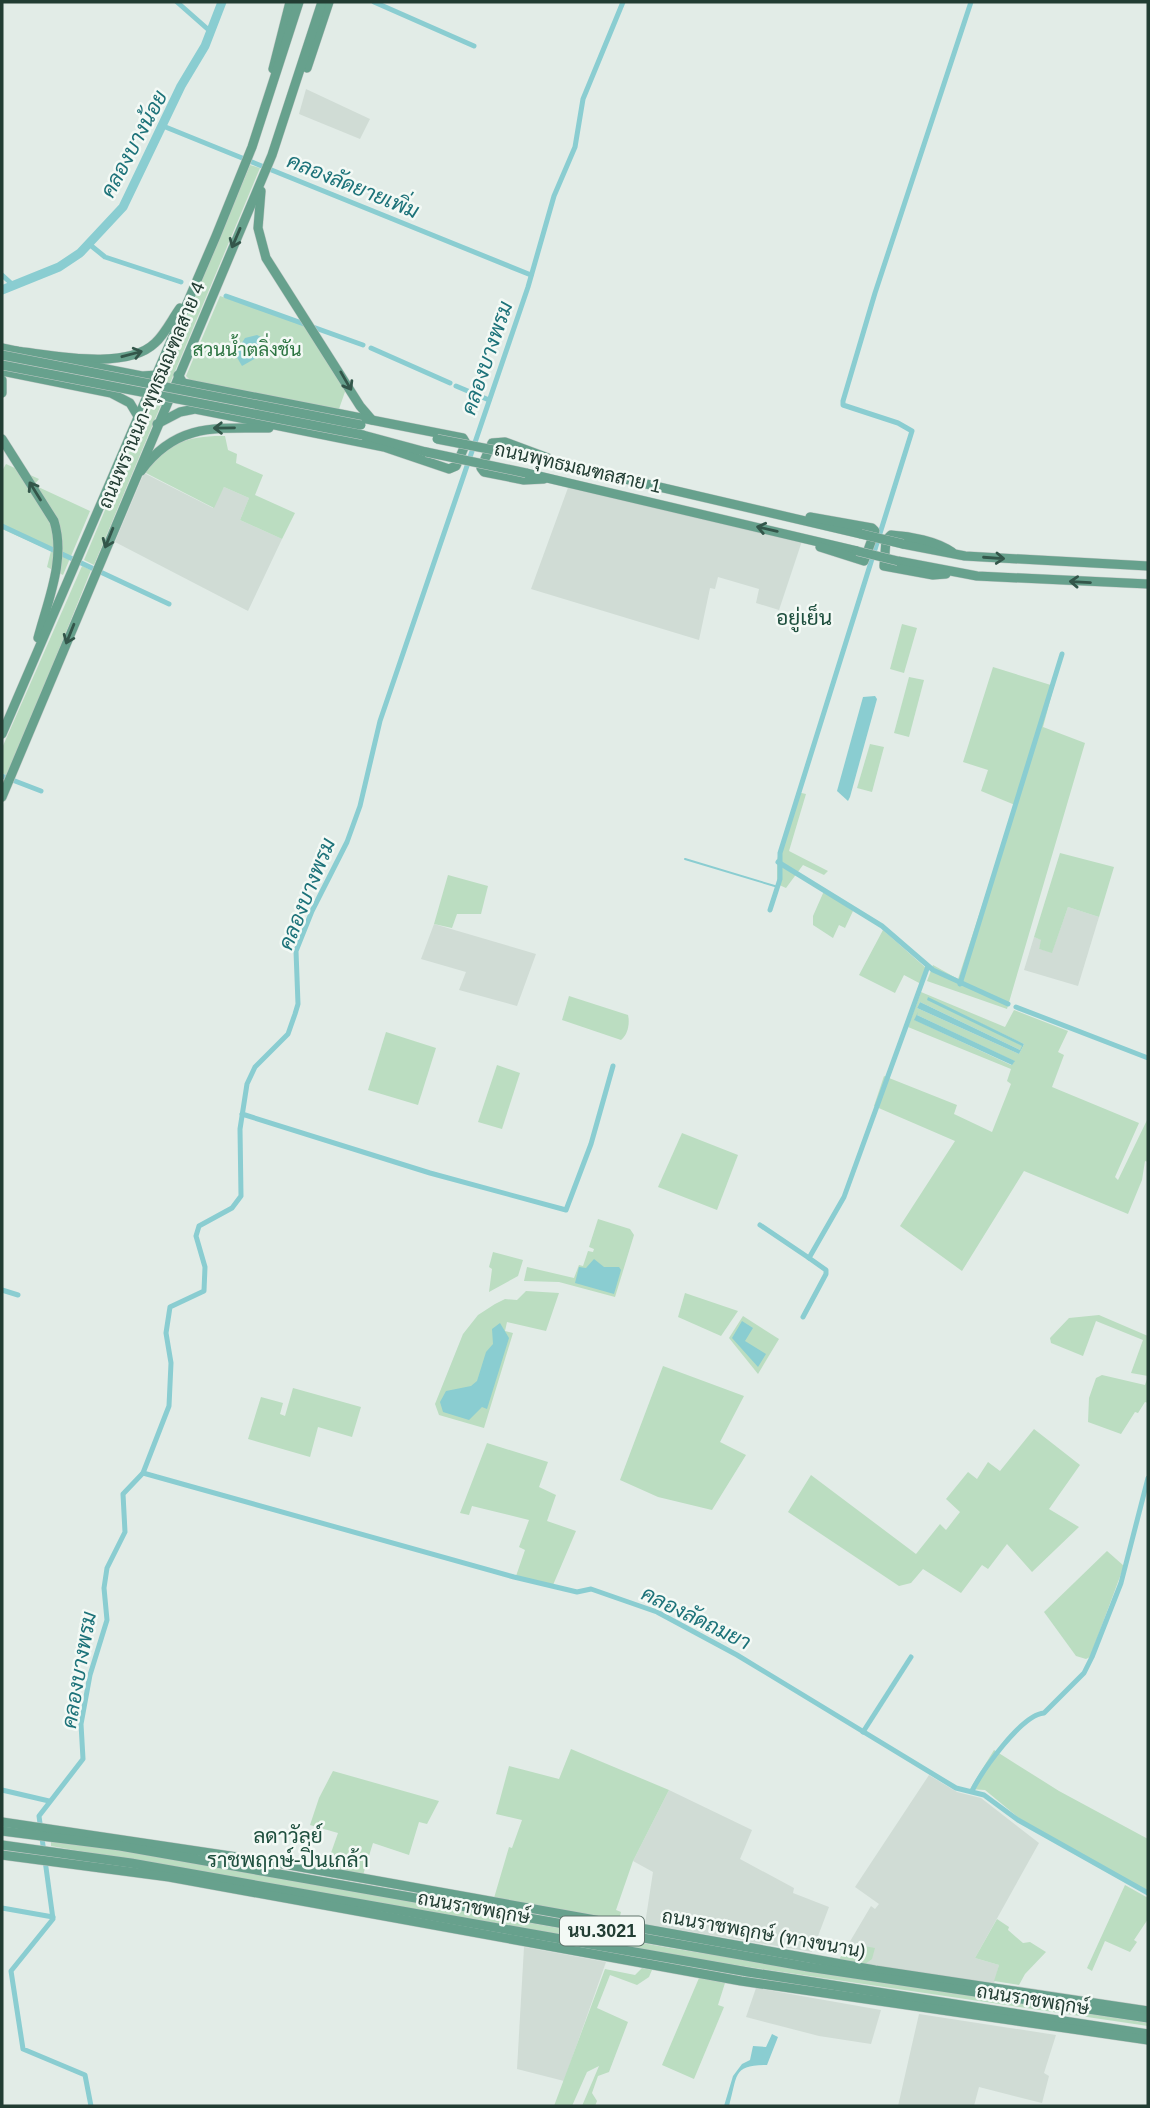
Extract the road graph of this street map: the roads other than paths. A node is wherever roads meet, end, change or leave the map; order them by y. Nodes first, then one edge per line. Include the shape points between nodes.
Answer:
1 (290, 2) edge
2 (299, 2) edge
3 (322, 2) edge
4 (329, 2) edge
5 (265, 108) junction
6 (288, 111) junction
7 (263, 176) junction
8 (192, 292) junction
9 (2, 348) edge
10 (16, 351) junction
11 (2, 355) edge
12 (2, 365) edge
13 (98, 367) junction
14 (2, 370) edge
15 (157, 375) junction
16 (178, 376) junction
17 (2, 380) edge
18 (89, 388) junction
19 (2, 393) edge
20 (234, 394) junction
21 (226, 415) junction
22 (139, 418) junction
23 (374, 421) junction
24 (157, 424) junction
25 (386, 424) junction
26 (292, 428) junction
27 (407, 433) junction
28 (2, 439) edge
29 (384, 447) junction
30 (422, 451) junction
31 (554, 462) junction
32 (549, 478) junction
33 (133, 481) junction
34 (798, 520) junction
35 (796, 536) junction
36 (955, 555) junction
37 (1148, 566) edge
38 (954, 573) junction
39 (1148, 584) edge
40 (29, 670) junction
41 (2, 734) edge
42 (2, 797) edge
43 (2, 1822) edge
44 (27, 1829) junction
45 (2, 1831) edge
46 (2, 1845) edge
47 (29, 1853) junction
48 (2, 1855) edge
49 (56, 1856) junction
50 (272, 1872) junction
51 (375, 1882) junction
52 (264, 1888) junction
53 (324, 1906) junction
54 (638, 1929) junction
55 (727, 1953) junction
56 (635, 1962) junction
57 (748, 1972) junction
58 (1027, 1993) junction
59 (1148, 2011) edge
60 (1134, 2016) junction
61 (1148, 2018) edge
62 (1148, 2034) edge
63 (1148, 2040) edge

1 - 5 main road
2 - 5 main road, ถนนพรานนก-พุทธมณฑลสาย 4
3 - 6 main road, ถนนพรานนก-พุทธมณฑลสาย 4
4 - 6 main road
5 - 8 main road, ถนนพรานนก-พุทธมณฑลสาย 4
6 - 7 main road, ถนนพรานนก-พุทธมณฑลสาย 4
7 -> 16 main road, ถนนพรานนก-พุทธมณฑลสาย 4
7 -> 23 main road via 259,204 262,247 360,406
10 -> 8 main road via 115,359 144,351 160,338
8 - 15 main road, ถนนพรานนก-พุทธมณฑลสาย 4
9 - 10 main road
10 - 13 main road
11 - 27 main road, ถนนพุทธมณฑลสาย 1, bridge
12 - 30 main road, ถนนพุทธมณฑลสาย 1, bridge via 363,435
13 - 15 main road
13 - 18 main road via 100,383
14 - 18 main road
15 - 22 main road, ถนนพรานนก-พุทธมณฑลสาย 4
16 - 20 main road via 183,383
16 - 24 main road, ถนนพรานนก-พุทธมณฑลสาย 4
17 - 19 main road
18 - 22 main road via 130,402
20 - 21 main road via 223,398 220,405
20 - 23 main road
21 - 24 main road via 195,409
21 - 26 main road
22 - 40 main road, ถนนพรานนก-พุทธมณฑลสาย 4
23 - 25 main road
24 - 33 main road, ถนนพรานนก-พุทธมณฑลสาย 4
25 - 27 main road
25 - 29 main road via 463,438 466,443 453,469
26 - 29 main road
26 -> 33 main road via 200,428 159,450
27 - 31 main road, ถนนพุทธมณฑลสาย 1, bridge
40 -> 28 main road via 60,551 54,521
29 - 30 main road
30 - 32 main road, ถนนพุทธมณฑลสาย 1, bridge
31 - 32 main road via 505,442 490,444 481,468 524,480
31 - 34 main road, ถนนพุทธมณฑลสาย 1
35 -> 32 main road, ถนนพุทธมณฑลสาย 1
33 -> 42 main road, ถนนพรานนก-พุทธมณฑลสาย 4
34 - 35 main road via 840,522 872,528 875,534 864,561
34 - 36 main road, ถนนพุทธมณฑลสาย 1, bridge
35 - 38 main road, ถนนพุทธมณฑลสาย 1, bridge
36 -> 37 main road, ถนนพุทธมณฑลสาย 1
36 - 38 main road via 937,545 891,535 882,559 888,568 933,575
39 -> 38 main road, ถนนพุทธมณฑลสาย 1
40 - 41 main road, ถนนพรานนก-พุทธมณฑลสาย 4
43 - 44 main road, ถนนราชพฤกษ์ (ทางขนาน) / นบ.3021
44 - 45 main road, ถนนราชพฤกษ์ / นบ.3021
44 - 50 main road, ถนนราชพฤกษ์ / นบ.3021
44 - 51 main road, ถนนราชพฤกษ์ (ทางขนาน) / นบ.3021 via 47,1827
46 - 47 main road, ถนนราชพฤกษ์ / นบ.3021
47 - 48 main road, นบ.3021
47 - 49 main road, ถนนราชพฤกษ์ / นบ.3021
49 - 52 main road, ถนนราชพฤกษ์ / นบ.3021
49 - 53 main road, นบ.3021
50 - 51 main road
50 - 55 main road, ถนนราชพฤกษ์ / นบ.3021
51 - 54 main road, ถนนราชพฤกษ์ (ทางขนาน) / นบ.3021
52 - 53 main road
52 - 57 main road, ถนนราชพฤกษ์ / นบ.3021
53 - 56 main road, นบ.3021
54 - 55 main road
54 - 58 main road, ถนนราชพฤกษ์ (ทางขนาน) / นบ.3021
55 - 60 main road, ถนนราชพฤกษ์ / นบ.3021
56 - 57 main road
56 - 63 main road, นบ.3021
57 - 62 main road, ถนนราชพฤกษ์ / นบ.3021
58 - 59 main road, ถนนราชพฤกษ์ (ทางขนาน) / นบ.3021
58 - 60 main road
60 - 61 main road, ถนนราชพฤกษ์ / นบ.3021

